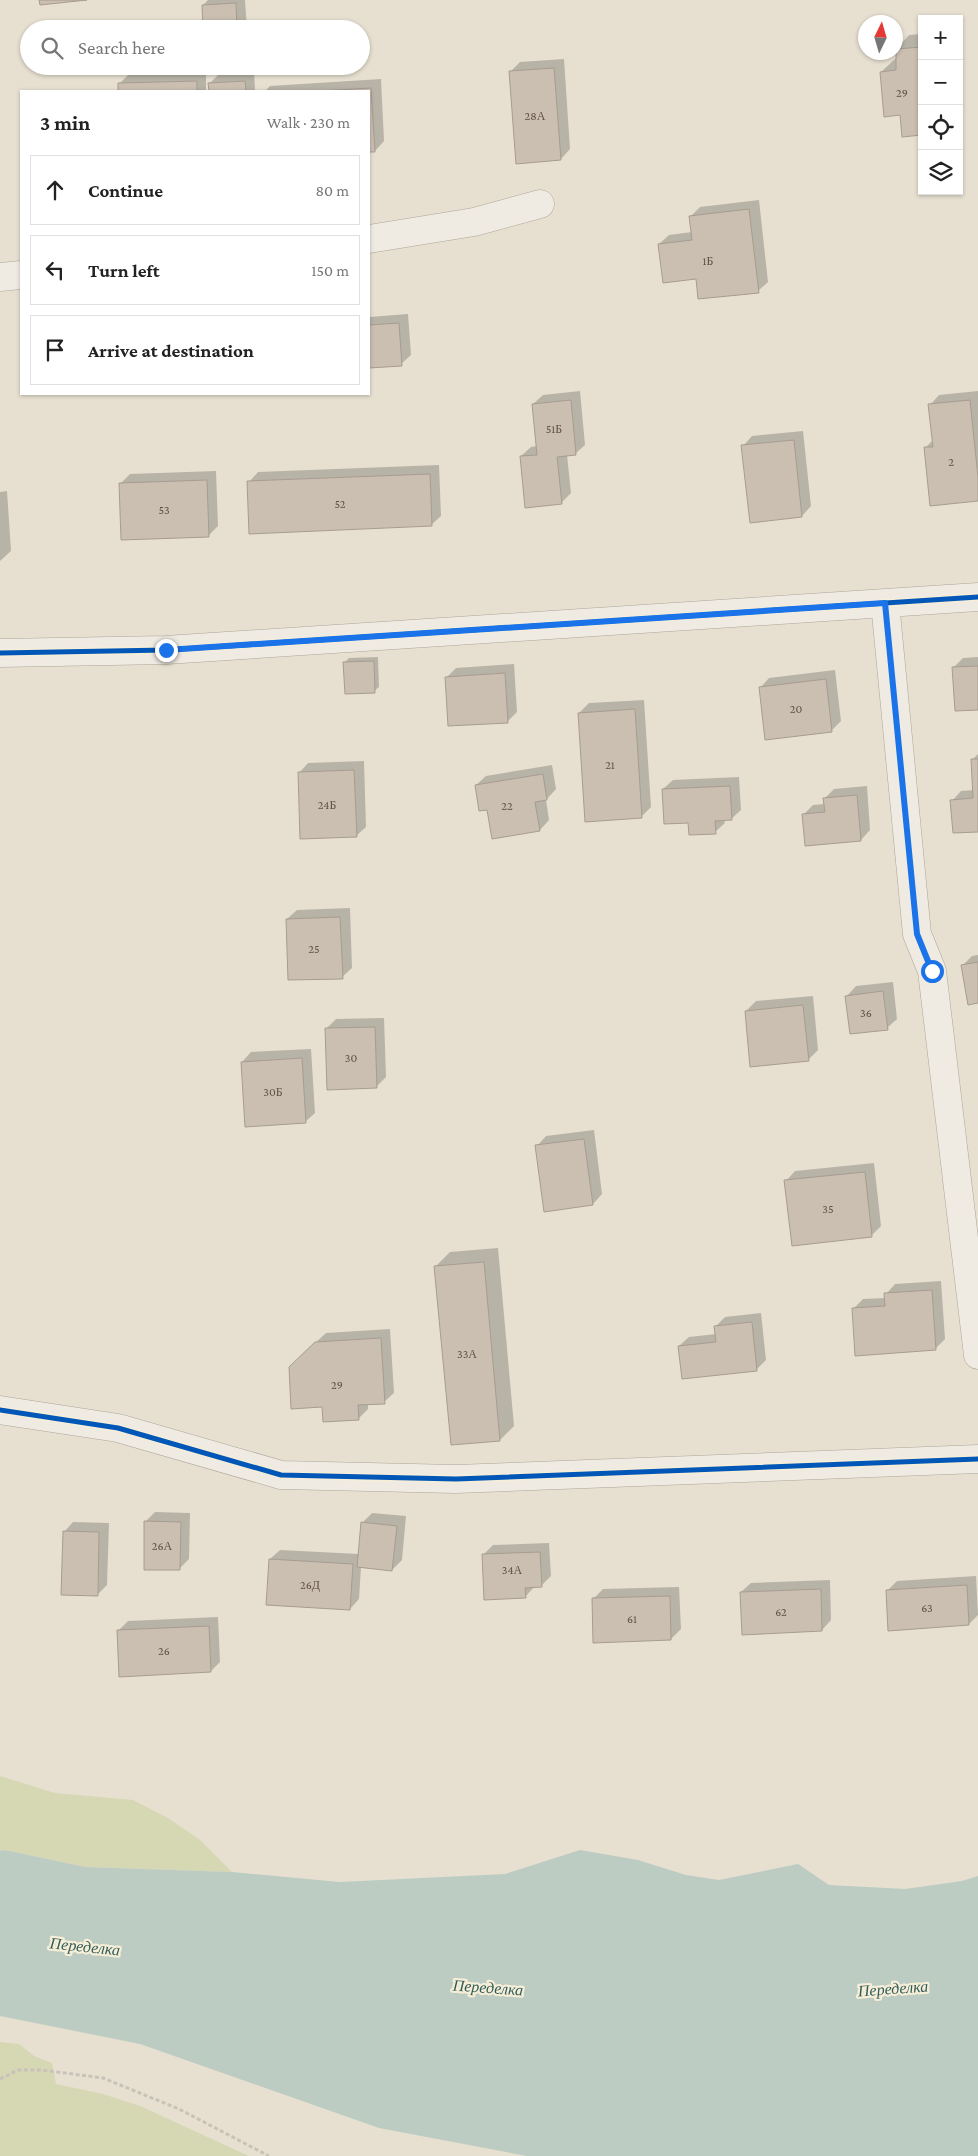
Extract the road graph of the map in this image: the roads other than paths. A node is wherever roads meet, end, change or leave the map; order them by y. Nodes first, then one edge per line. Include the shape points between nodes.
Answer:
1 (540, 204) dead end
2 (370, 239) edge
3 (20, 275) edge
4 (0, 277) edge
5 (978, 597) edge
6 (885, 603) junction
7 (0, 653) edge
8 (978, 1355) edge
9 (0, 1410) edge
10 (978, 1459) edge

1 - 2 street via 474,222
3 - 4 street
5 - 6 street
6 - 7 street via 166,650
6 - 8 street via 917,934 932,971
9 - 10 street via 118,1428 281,1475 456,1479

